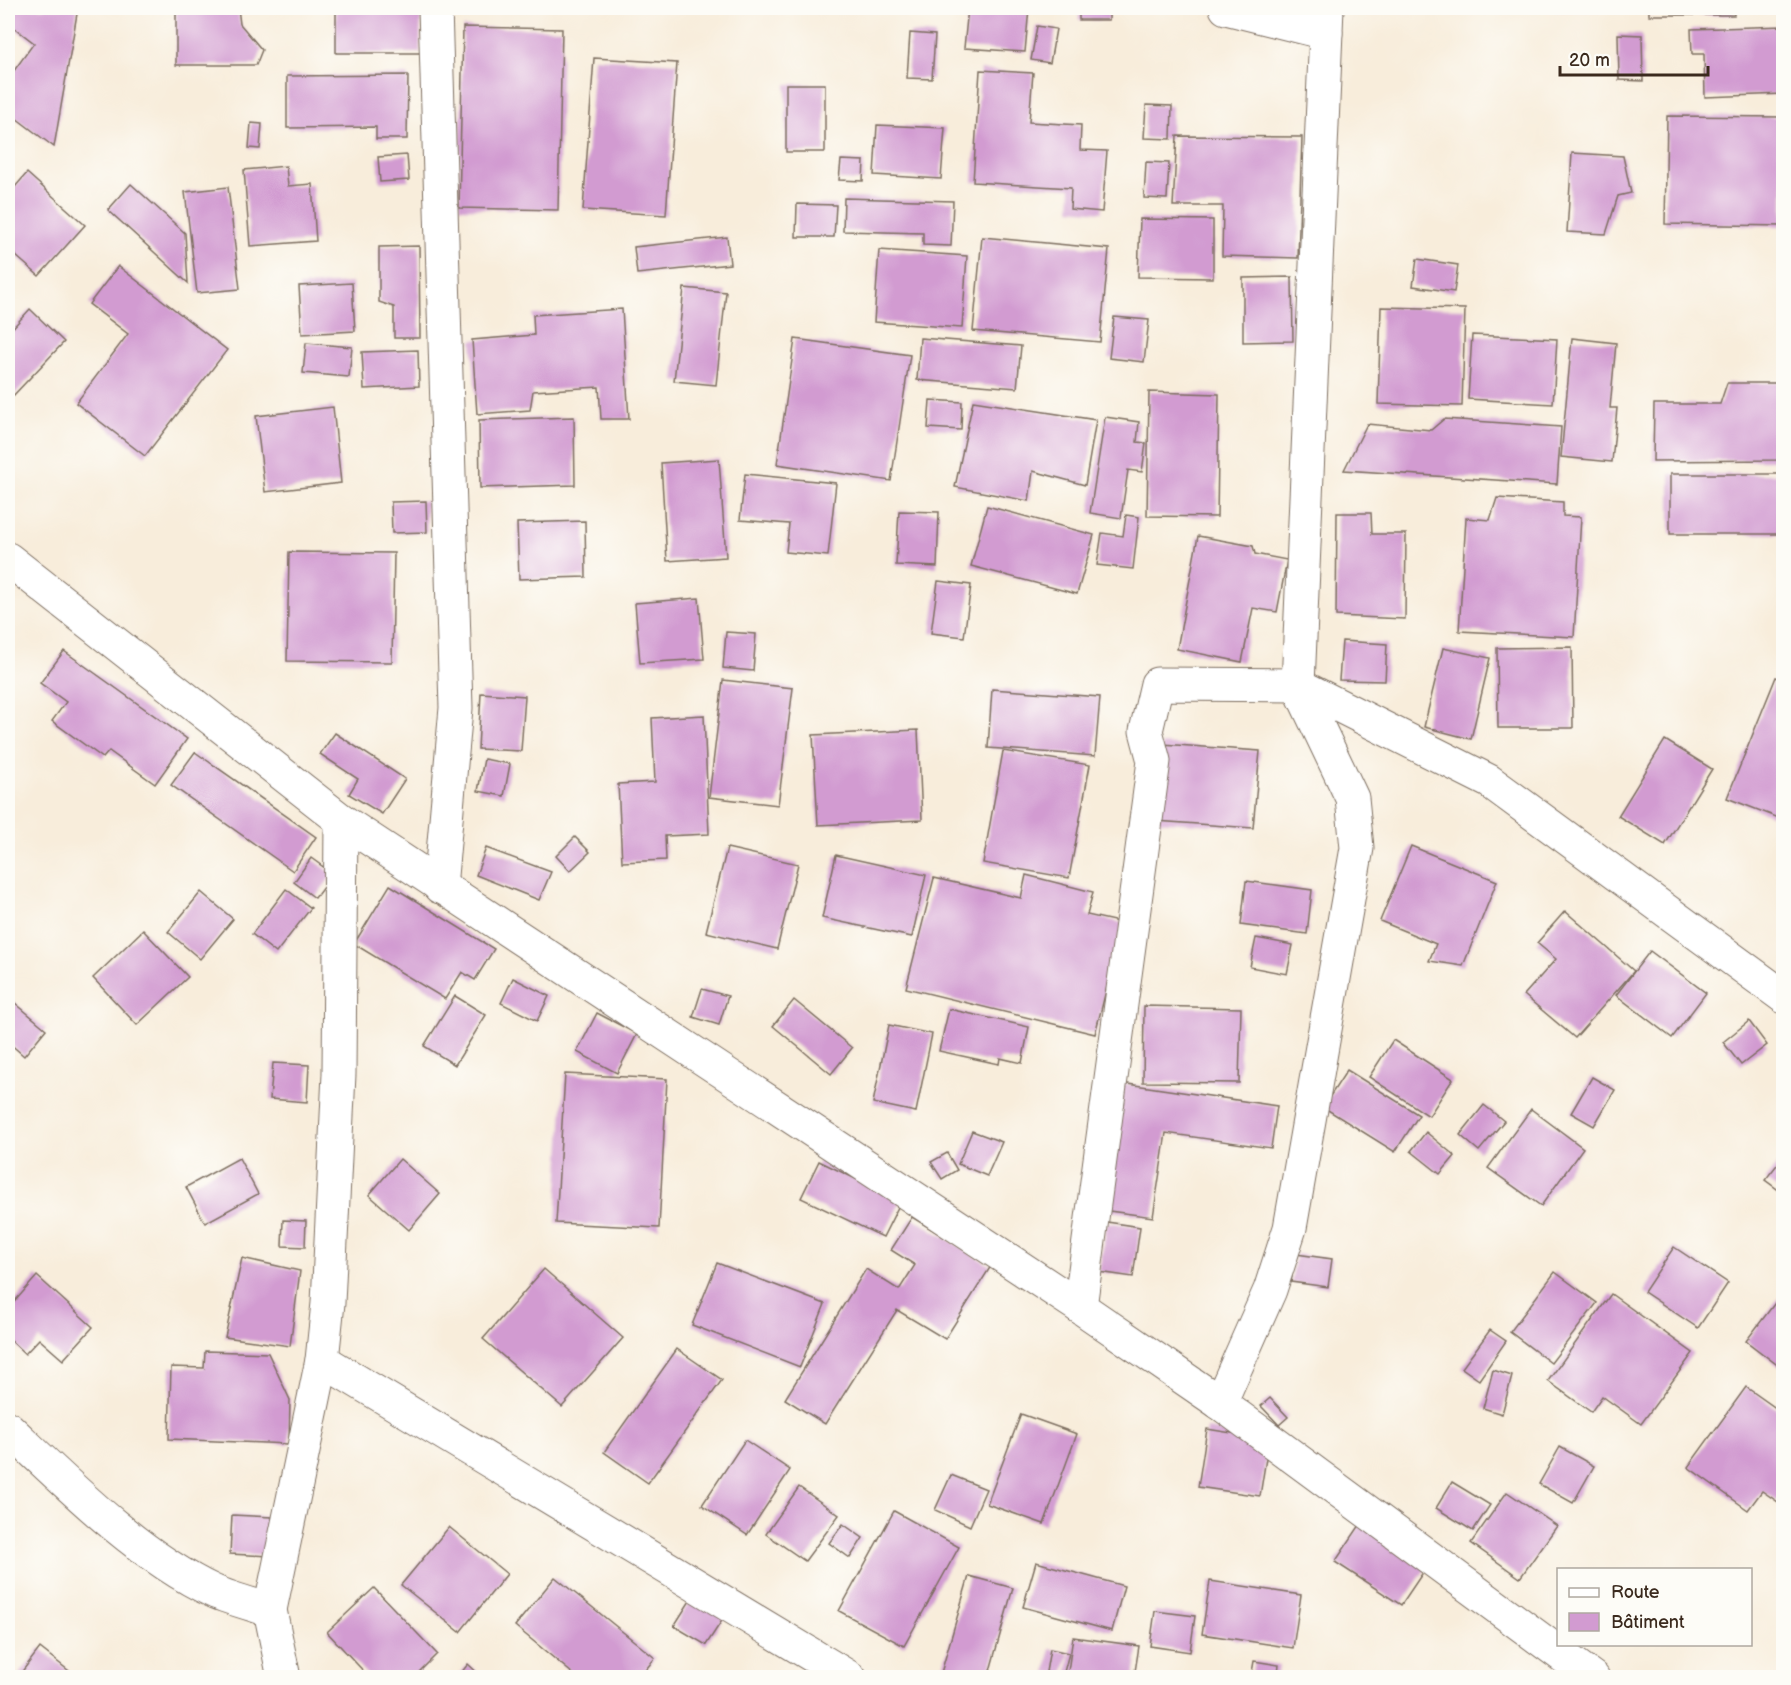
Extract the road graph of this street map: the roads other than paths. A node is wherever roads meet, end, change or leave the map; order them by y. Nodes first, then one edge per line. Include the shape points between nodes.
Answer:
1 (435, 8) edge
2 (1226, 8) edge
3 (1327, 20) edge
4 (8, 559) edge
5 (1298, 685) junction
6 (340, 820) junction
7 (440, 887) junction
8 (1784, 997) edge
9 (1080, 1307) junction
10 (322, 1360) junction
11 (1220, 1403) junction
12 (8, 1428) edge
13 (270, 1610) junction
14 (284, 1677) edge
15 (850, 1677) edge
16 (1593, 1677) edge

1 - 7 street via 456,708
2 - 3 street
3 - 5 street
4 - 6 street
5 - 8 street via 1489,781
5 - 9 street via 1157,684 1146,731 1154,761
5 - 11 street via 1352,798 1358,848 1290,1228 1270,1290
6 - 7 street
6 - 10 street via 339,1074
7 - 9 street
9 - 11 street
10 - 13 street
10 - 15 street
11 - 16 street
12 - 13 street via 90,1505 168,1565 213,1591
13 - 14 street

